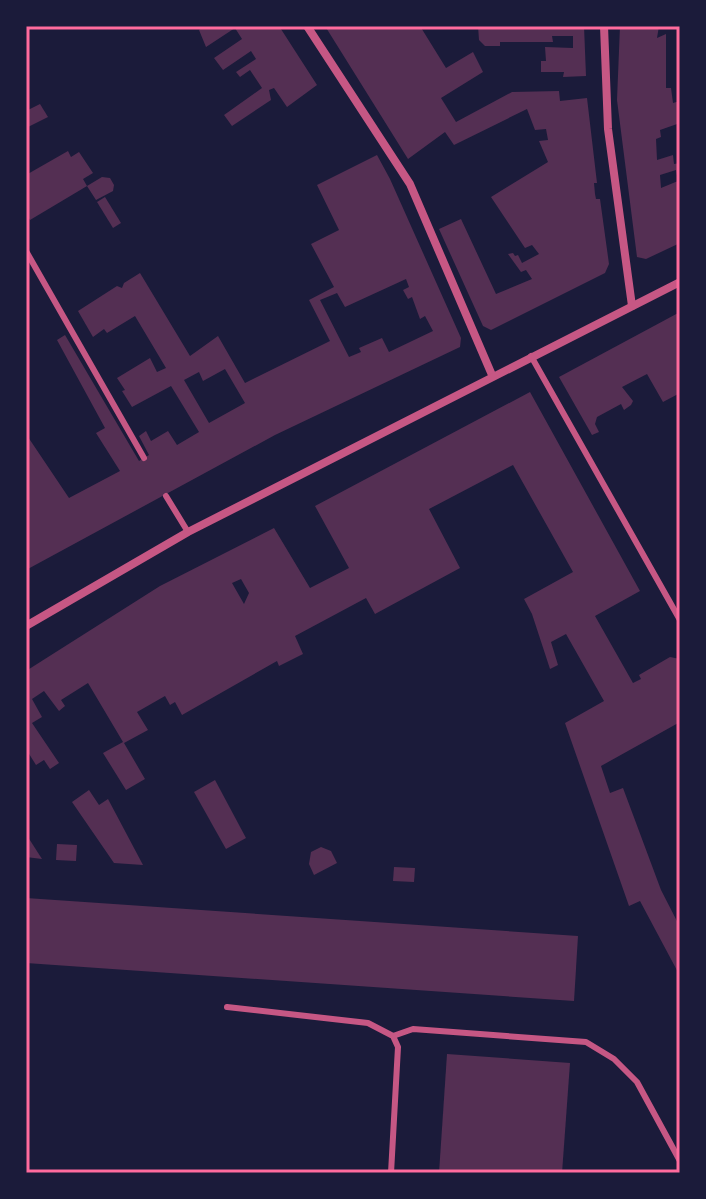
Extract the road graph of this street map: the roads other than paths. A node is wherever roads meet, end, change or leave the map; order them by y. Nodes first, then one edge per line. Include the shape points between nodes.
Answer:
1 (307, 26) edge
2 (604, 26) edge
3 (26, 251) edge
4 (680, 282) edge
5 (632, 306) junction
6 (531, 356) junction
7 (492, 375) junction
8 (144, 458) dead end
9 (166, 496) dead end
10 (188, 532) junction
11 (680, 620) edge
12 (26, 626) edge
13 (227, 1007) dead end
14 (393, 1036) junction
15 (680, 1161) edge
16 (391, 1173) edge

1 - 7 street via 410,184
2 - 5 street via 608,129
3 - 8 lane
4 - 5 street
5 - 6 street
6 - 7 street
6 - 11 lane
7 - 10 street
9 - 10 lane
10 - 12 street
13 - 14 lane via 368,1023
14 - 15 lane via 413,1029 586,1042 637,1082
14 - 16 lane via 398,1047

